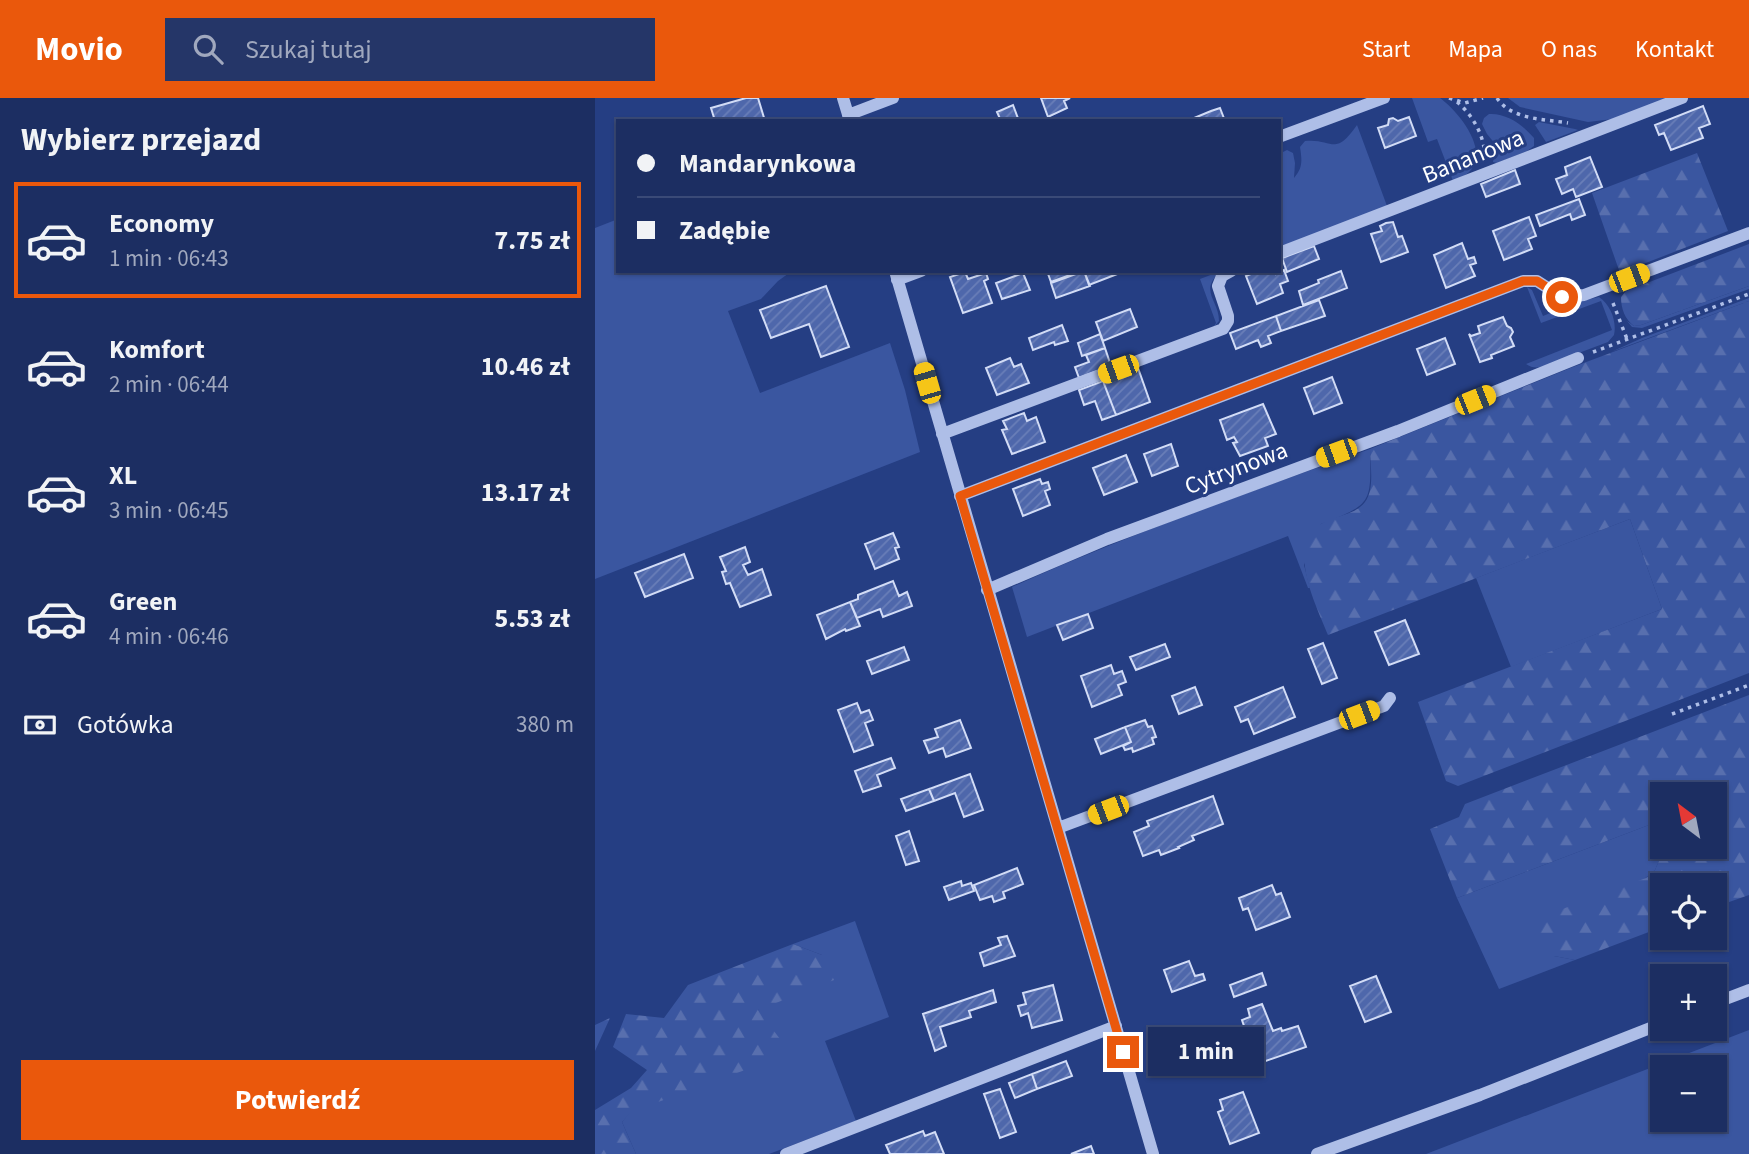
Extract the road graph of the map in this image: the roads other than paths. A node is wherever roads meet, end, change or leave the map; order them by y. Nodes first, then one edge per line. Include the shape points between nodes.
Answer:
1 (843, 98) edge
2 (893, 98) edge
3 (1384, 98) edge
4 (1682, 98) edge
5 (849, 118) edge
6 (1281, 136) edge
7 (1749, 233) edge
8 (1281, 252) edge
9 (1227, 273) edge
10 (896, 276) edge
11 (1578, 358) road end
12 (942, 434) junction
13 (960, 496) junction
14 (987, 590) junction
15 (1390, 698) dead end
16 (1058, 828) junction
17 (1749, 990) edge
18 (1727, 998) edge
19 (1116, 1026) junction
20 (1650, 1028) edge
21 (786, 1154) edge
22 (1153, 1154) edge
23 (1317, 1154) edge

1 - 5 street
2 - 5 street
3 - 6 street
4 - 8 street, Bananowa
7 - 13 street via 1584,295 1562,297 1537,281 1523,281
9 - 12 street via 1218,286 1228,316 1223,329
10 - 12 street
11 - 14 street, Cytrynowa via 1398,431 1107,539
12 - 13 street
13 - 14 street
14 - 16 street
15 - 16 street via 1384,706
16 - 19 street
17 - 18 street
19 - 21 street
19 - 22 street
20 - 23 street

